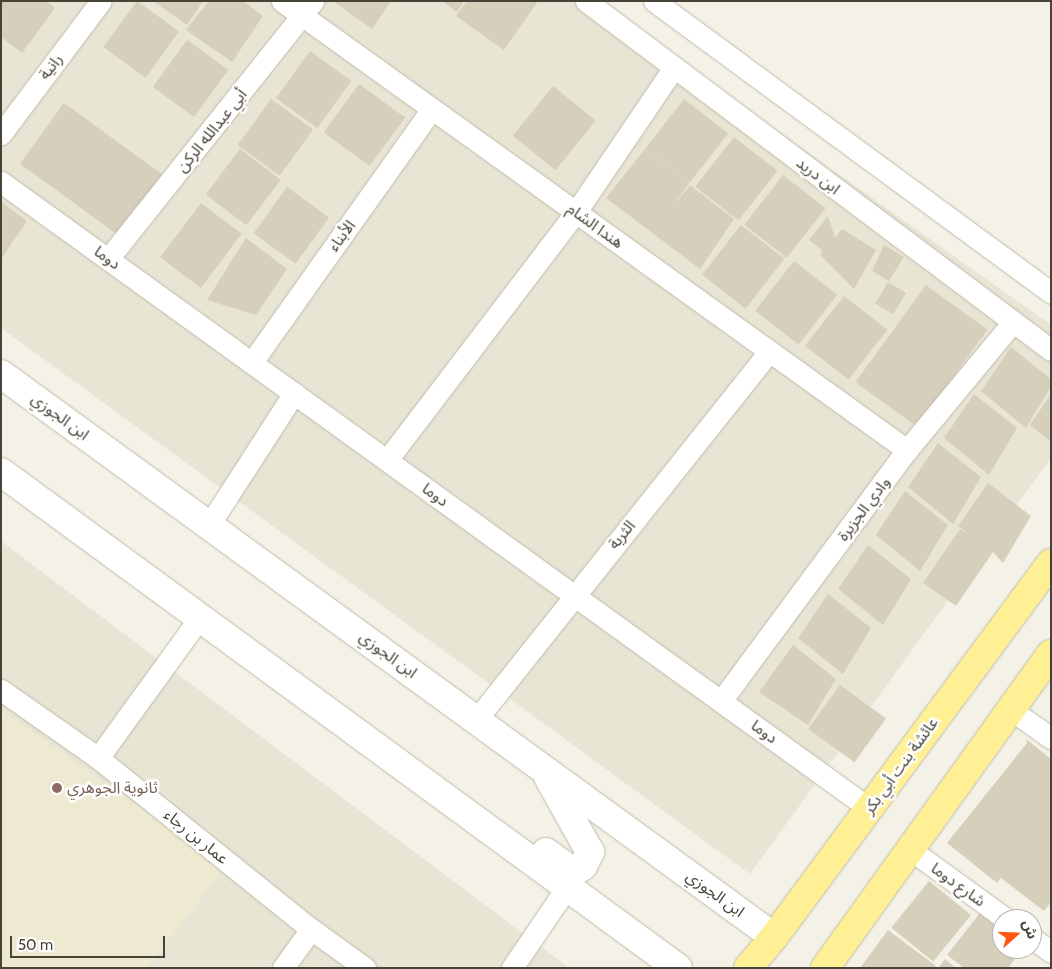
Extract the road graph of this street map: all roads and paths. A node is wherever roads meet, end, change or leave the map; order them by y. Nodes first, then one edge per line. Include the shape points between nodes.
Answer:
1 (101, 1) edge
2 (282, 1) edge
3 (586, 1) edge
4 (654, 1) edge
5 (308, 9) edge
6 (674, 67) junction
7 (432, 109) junction
8 (1, 134) edge
9 (1, 182) edge
10 (576, 212) junction
11 (108, 259) junction
12 (1051, 293) edge
13 (1013, 322) junction
14 (1051, 350) edge
15 (768, 351) junction
16 (252, 362) junction
17 (1, 374) edge
18 (294, 393) junction
19 (907, 450) junction
20 (387, 460) junction
21 (1, 472) edge
22 (209, 525) junction
23 (1051, 563) edge
24 (574, 595) junction
25 (200, 618) junction
26 (1051, 654) edge
27 (1, 690) edge
28 (721, 701) junction
29 (1010, 709) junction
30 (476, 720) junction
31 (1051, 738) edge
32 (98, 758) junction
33 (543, 768) junction
34 (870, 809) junction
35 (463, 810) junction
36 (911, 850) junction
37 (568, 886) junction
38 (992, 909) edge
39 (311, 929) junction
40 (774, 937) junction
41 (1051, 956) edge
42 (283, 968) edge
43 (365, 968) edge
44 (512, 968) edge
45 (678, 968) edge
46 (748, 968) edge
47 (825, 968) edge
48 (1042, 968) edge

1 - 8 street, رانية
2 - 5 street, هندا الشام
3 - 6 street, ابن دريد
4 - 12 street
5 - 7 street, هندا الشام
5 - 11 street, أبي عبدالله الركن
6 - 10 street
6 - 13 street, ابن دريد
7 - 10 street, هندا الشام
7 - 16 street, الأبناء
9 - 11 street, دوما
10 - 15 street, هندا الشام
10 - 20 street
11 - 16 street, دوما
13 - 14 street, ابن دريد
13 - 19 street, وادي الجزيرة
15 - 19 street, هندا الشام
15 - 24 street, الثربة
16 - 18 street, دوما
17 - 22 street, ابن الجوزي
18 - 20 street, دوما
18 - 22 street
19 - 28 street, وادي الجزيرة
20 - 24 street, دوما
21 - 25 street
22 - 30 street, ابن الجوزي
23 - 34 main road, عائشة بنت أبي بكر
24 - 28 street, دوما
24 - 30 street, الثربة
25 - 32 street
25 - 35 street
26 - 29 main road
27 - 32 street, عمار بن رجاء
28 - 34 street, دوما
29 - 31 street
29 - 36 main road
30 - 33 street, ابن الجوزي
32 - 39 street, عمار بن رجاء
33 - 35 street via 590,852 574,872 495,817
33 - 40 street, ابن الجوزي
34 - 40 main road, عائشة بنت أبي بكر
35 - 37 street
36 - 38 street, شارع دوما
36 - 47 main road
37 - 44 street
37 - 45 street
39 - 42 street
39 - 43 street, عمار بن رجاء
40 - 46 main road, عائشة بنت أبي بكر
41 - 48 street

